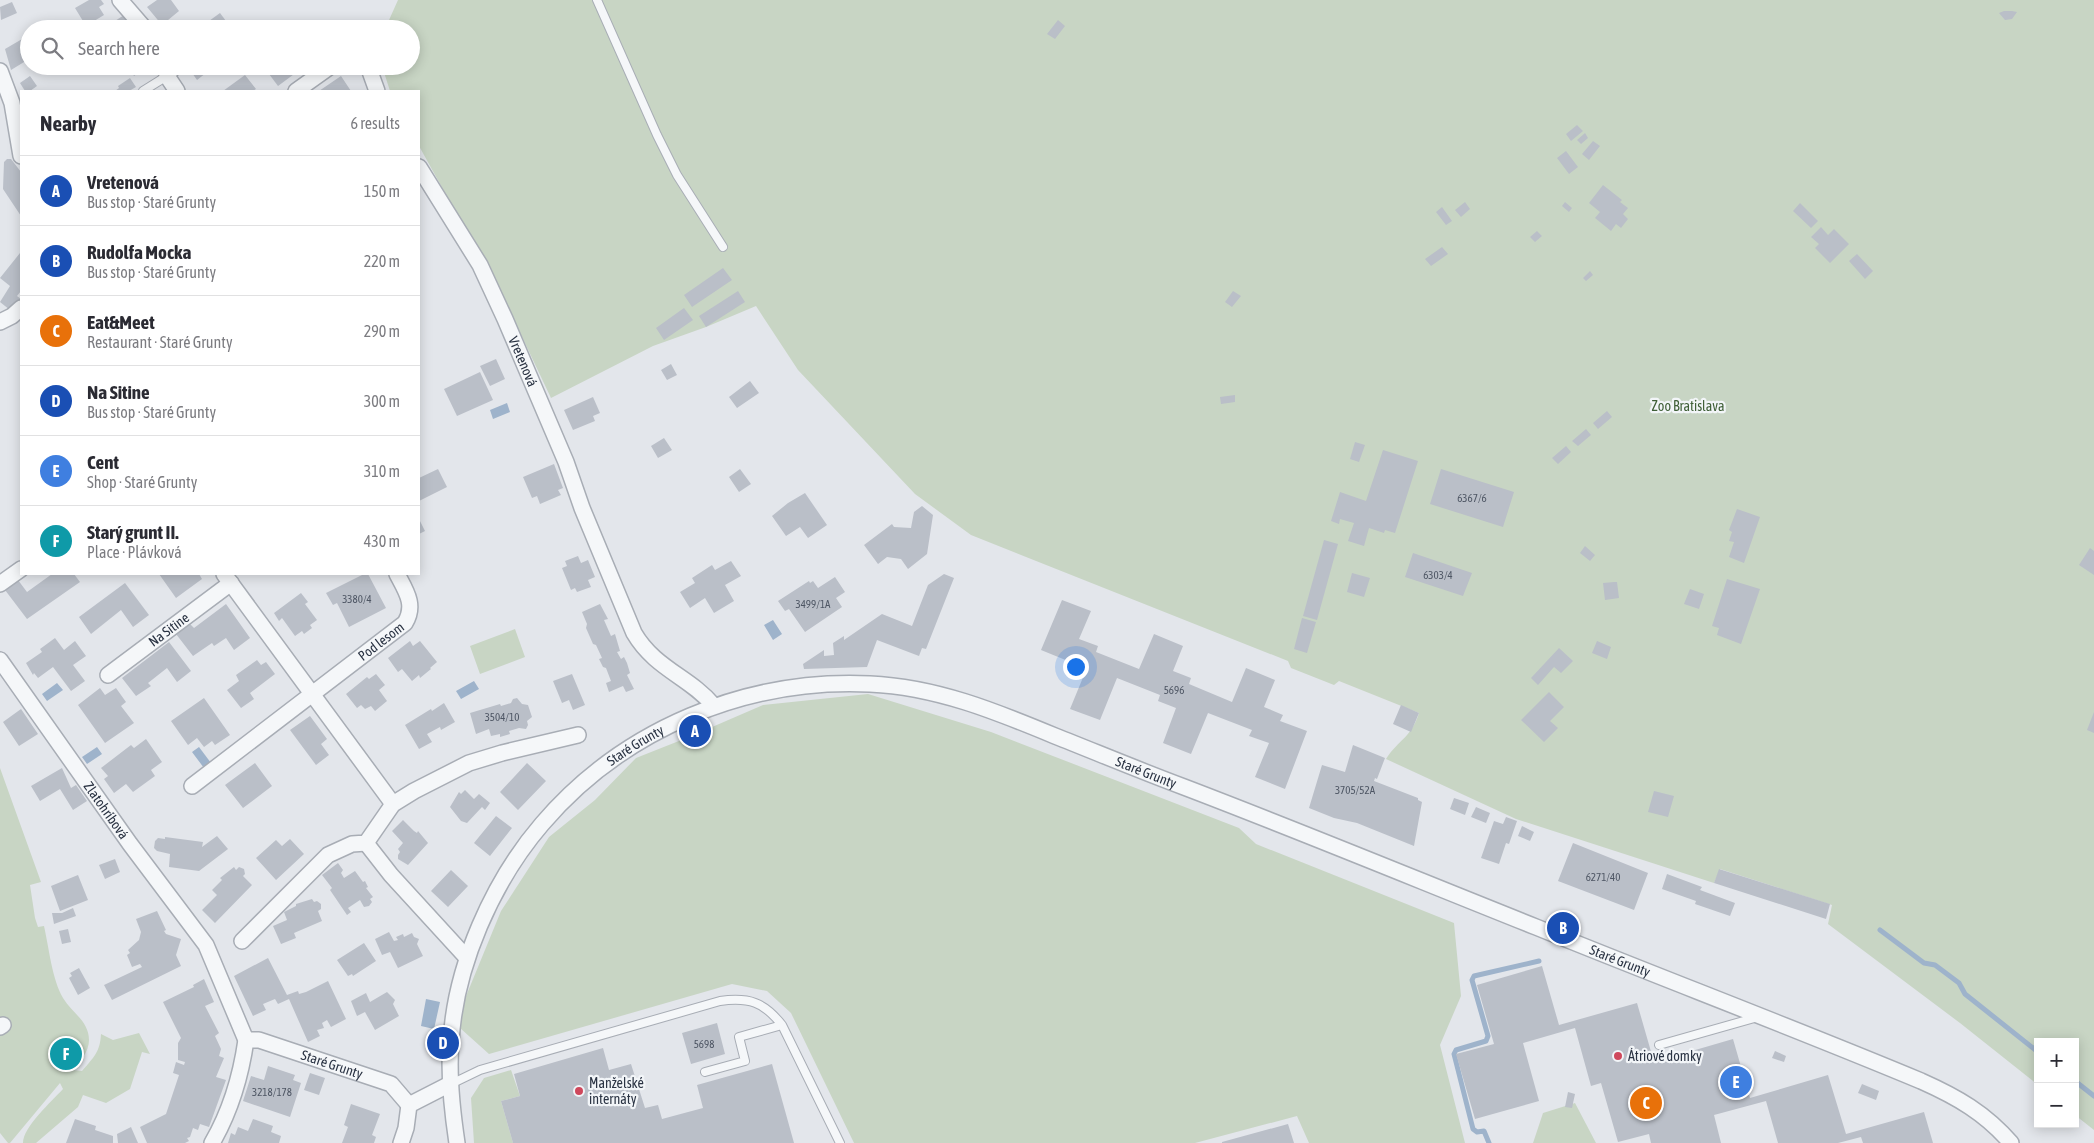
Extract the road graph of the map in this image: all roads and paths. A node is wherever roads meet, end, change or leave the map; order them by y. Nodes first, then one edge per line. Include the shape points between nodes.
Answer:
1 (120, 0) edge
2 (597, 0) edge
3 (137, 20) edge
4 (0, 71) edge
5 (165, 75) edge
6 (171, 75) edge
7 (318, 75) edge
8 (371, 75) edge
9 (144, 90) edge
10 (177, 90) edge
11 (297, 90) edge
12 (377, 90) edge
13 (20, 150) edge
14 (420, 169) edge
15 (723, 247) dead end
16 (20, 309) edge
17 (0, 322) edge
18 (20, 570) edge
19 (398, 575) edge
20 (227, 578) edge
21 (0, 584) edge
22 (0, 660) edge
23 (108, 675) dead end
24 (313, 694) junction
25 (714, 706) junction
26 (578, 735) dead end
27 (192, 786) dead end
28 (392, 804) junction
29 (366, 843) junction
30 (242, 941) dead end
31 (467, 958) junction
32 (1760, 1016) junction
33 (782, 1025) junction
34 (246, 1040) junction
35 (1659, 1045) dead end
36 (705, 1072) dead end
37 (450, 1084) junction
38 (409, 1105) junction
39 (2008, 1142) edge
40 (212, 1143) edge
41 (401, 1143) edge
42 (457, 1143) edge
43 (840, 1143) edge

1 - 3 street
2 - 15 lane via 677,175
4 - 13 street via 12,103
5 - 9 lane
6 - 10 street
7 - 11 street
8 - 12 street
14 - 25 street, Vretenová via 484,274 566,462 634,633 654,659
16 - 17 street
18 - 21 street
19 - 24 street, Pod lesom via 412,607 406,623
20 - 23 street, Na Sitine
20 - 24 street, Na Sitine
22 - 34 street, Zlatohríbová via 206,945
24 - 27 street
24 - 28 street, Na Sitine
25 - 31 street, Staré Grunty via 654,733 630,748 585,781 551,814 512,865
25 - 32 street, Staré Grunty via 757,693 835,683 905,687 965,700
26 - 28 street via 469,763
28 - 29 street
29 - 30 street via 352,844 328,855
29 - 31 street
31 - 37 street, Staré Grunty via 451,1040
32 - 35 lane
32 - 39 street, Staré Grunty via 1950,1094 1977,1111
33 - 36 lane via 739,1037 745,1060
33 - 37 lane via 772,1012 749,1000 720,1001 480,1070
33 - 43 lane
34 - 38 street, Staré Grunty via 259,1040 391,1084
34 - 40 street via 241,1072
37 - 38 street
37 - 42 street, Staré Grunty
38 - 41 street

